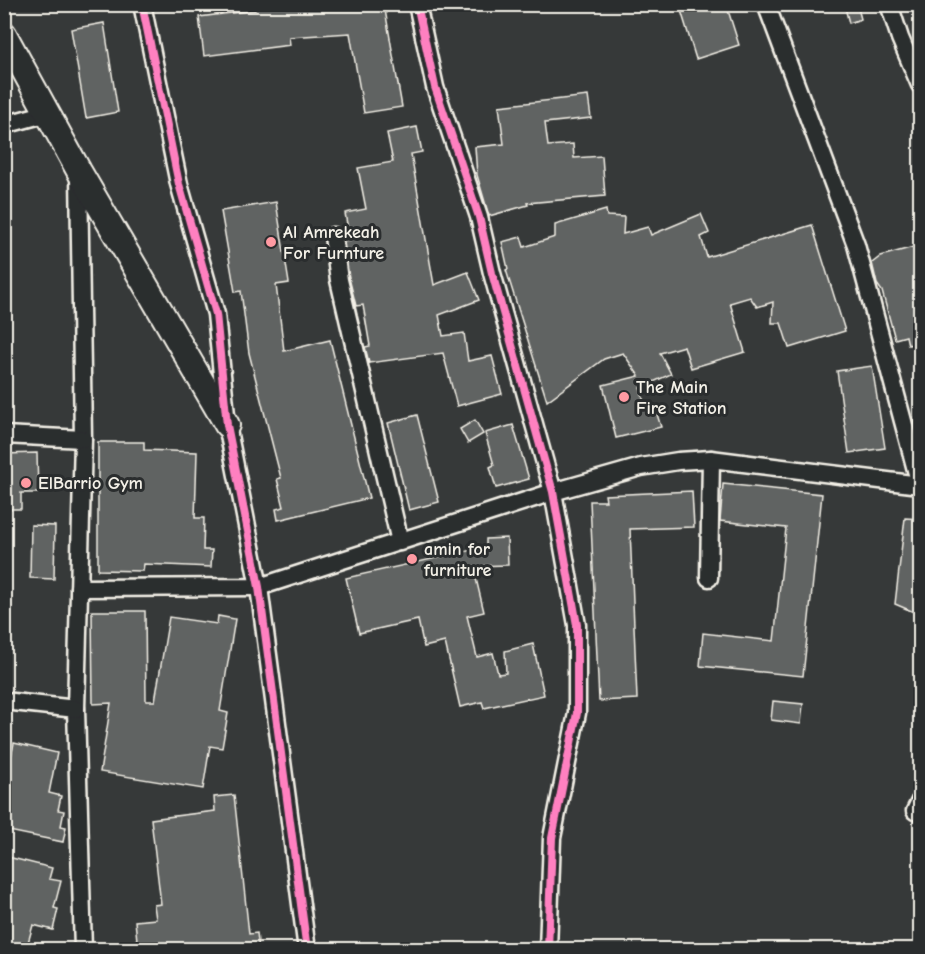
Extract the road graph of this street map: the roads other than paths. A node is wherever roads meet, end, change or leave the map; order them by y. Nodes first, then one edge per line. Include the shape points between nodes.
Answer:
1 (142, 4) edge
2 (417, 4) edge
3 (766, 4) edge
4 (889, 4) edge
5 (4, 34) edge
6 (921, 85) edge
7 (48, 113) junction
8 (4, 125) edge
9 (79, 171) junction
10 (333, 236) dead end
11 (227, 425) junction
12 (4, 435) edge
13 (83, 439) junction
14 (711, 459) junction
15 (920, 485) edge
16 (552, 492) junction
17 (400, 542) junction
18 (709, 578) dead end
19 (259, 587) junction
20 (79, 588) junction
21 (4, 701) edge
22 (76, 710) junction
23 (83, 950) edge
24 (306, 950) edge
25 (548, 950) edge

1 - 11 street via 179,184 216,314
2 - 16 street via 435,87 478,217
3 - 15 street via 856,245
4 - 6 street
5 - 7 street
7 - 8 street
7 - 9 street
9 - 11 street
9 - 13 street
10 - 17 street via 339,280
11 - 19 street
12 - 13 street
13 - 20 street
14 - 15 street
14 - 16 street via 641,467
14 - 18 street
16 - 17 street
16 - 25 street via 577,625 577,713 552,838
17 - 19 street
19 - 20 street
19 - 24 street
20 - 22 street
21 - 22 street
22 - 23 street

